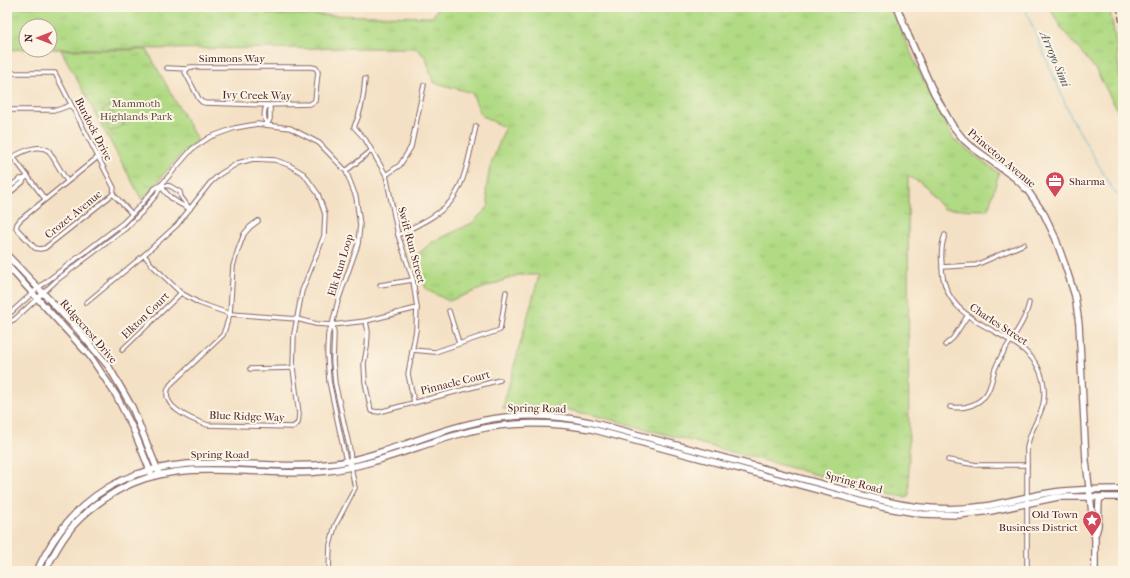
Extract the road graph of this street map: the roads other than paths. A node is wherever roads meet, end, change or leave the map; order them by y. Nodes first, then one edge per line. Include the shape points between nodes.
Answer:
1 (897, 7) edge
2 (167, 68) dead end
3 (187, 69) junction
4 (7, 73) edge
5 (365, 79) dead end
6 (424, 85) dead end
7 (202, 102) joint
8 (313, 104) joint
9 (71, 105) junction
10 (267, 105) junction
11 (7, 110) edge
12 (267, 125) junction
13 (476, 126) dead end
14 (371, 151) junction
15 (13, 157) junction
16 (98, 157) junction
17 (7, 160) edge
18 (346, 171) junction
19 (386, 175) junction
20 (26, 177) junction
21 (67, 181) junction
22 (161, 184) junction
23 (7, 189) edge
24 (113, 194) junction
25 (7, 195) edge
26 (45, 199) junction
27 (190, 209) junction
28 (132, 214) junction
29 (258, 221) dead end
30 (398, 235) junction
31 (945, 235) dead end
32 (1024, 244) dead end
33 (7, 255) edge
34 (144, 255) junction
35 (7, 265) edge
36 (942, 267) junction
37 (413, 280) junction
38 (380, 285) dead end
39 (38, 288) junction
40 (33, 292) junction
41 (506, 292) dead end
42 (181, 293) junction
43 (44, 294) junction
44 (39, 298) junction
45 (86, 303) dead end
46 (1029, 303) dead end
47 (417, 308) junction
48 (449, 311) dead end
49 (230, 314) junction
50 (968, 315) junction
51 (7, 316) edge
52 (297, 320) junction
53 (366, 321) junction
54 (7, 324) edge
55 (332, 325) junction
56 (1011, 342) junction
57 (459, 343) junction
58 (945, 345) dead end
59 (122, 350) dead end
60 (412, 350) junction
61 (293, 368) junction
62 (250, 369) dead end
63 (500, 380) dead end
64 (414, 402) junction
65 (950, 407) dead end
66 (948, 460) dead end
67 (348, 461) junction
68 (1027, 465) junction
69 (351, 467) junction
70 (157, 468) junction
71 (150, 470) junction
72 (159, 475) junction
73 (152, 477) junction
74 (1123, 489) edge
75 (1090, 493) junction
76 (1108, 496) junction
77 (1123, 497) edge
78 (1027, 500) junction
79 (1095, 539) junction
80 (37, 571) edge
81 (45, 571) edge
82 (328, 571) edge
83 (1027, 571) edge
84 (1095, 571) edge

1 - 75 main road, Princeton Avenue via 934,93 954,128 972,147 1015,178 1028,191 1055,236 1071,282 1077,310
2 - 3 street
3 - 7 street, Simmons Way via 187,77
3 - 8 street, Simmons Way via 316,68 318,72
4 - 9 street, Burdock Drive via 55,73
5 - 14 street, Swift Run Street via 364,98 354,127 365,139
6 - 19 street via 411,147 400,164
7 - 10 street, Ivy Creek Way
8 - 10 street, Ivy Creek Way
9 - 11 street via 57,110
9 - 16 street, Burdock Drive
10 - 12 street via 270,108 270,119
12 - 18 street, Elk Run Loop via 290,128 319,143
12 - 22 street, Elk Run Loop via 235,128 210,137 192,148
13 - 30 street via 461,184 454,198 442,210
14 - 18 street
14 - 19 street, Swift Run Street
15 - 17 street
15 - 20 street
15 - 21 street via 32,149 45,148
16 - 21 street
16 - 24 street, Burdock Drive via 114,188
18 - 55 street, Elk Run Loop via 356,197 360,225 358,244
19 - 30 street, Swift Run Street
20 - 23 street
20 - 25 street
20 - 26 street
21 - 26 street
22 - 27 street via 165,193
22 - 27 street via 180,192
22 - 28 street, Elk Run Loop
22 - 43 street, Elk Run Loop via 157,194 126,228 57,280
24 - 26 street, Crozet Avenue via 45,248 40,249 35,248 16,228 20,220
24 - 28 street
27 - 34 street via 178,225
27 - 52 street via 210,183 238,163 254,159 275,160 304,174 318,194 325,214 324,236 302,291
28 - 39 street, Elk Run Loop
29 - 49 street via 244,234 233,266
30 - 37 street, Swift Run Street
31 - 36 street, Charles Street via 942,244
32 - 36 street via 976,265
33 - 39 main road, Ridgecrest Drive
34 - 42 street
34 - 45 street
35 - 40 main road, Ridgecrest Drive
36 - 50 street, Charles Street via 943,282 949,296 958,308
37 - 38 street
37 - 47 street, Swift Run Street
39 - 40 street, Elk Run Loop
39 - 43 main road, Ridgecrest Drive
40 - 44 main road, Ridgecrest Drive
40 - 51 street, Elk Run Loop
41 - 57 street via 500,330
42 - 49 street via 199,303
42 - 59 street, Elkton Court
43 - 44 street, Elk Run Loop
43 - 70 main road, Ridgecrest Drive via 109,367 132,407
44 - 54 street, Elk Run Loop
44 - 71 main road, Ridgecrest Drive via 90,356 116,396
46 - 56 street via 1026,317
47 - 53 street
47 - 60 street, Swift Run Street
48 - 57 street
49 - 52 street
49 - 61 street, Blue Ridge Way via 222,335 167,389 171,405 190,418 208,425 293,427 298,423 300,414
50 - 56 street, Charles Street
50 - 58 street via 953,338
52 - 55 street
52 - 61 street
53 - 55 street
53 - 64 street, Pinnacle Court via 368,332 364,364 371,412
55 - 67 street, Elk Run Loop via 334,372
56 - 65 street via 998,364 985,396 968,407
56 - 68 street, Charles Street via 1034,361 1041,373 1044,387 1041,412 1028,443
57 - 60 street via 435,352
60 - 64 street, Swift Run Street via 408,374
61 - 62 street
63 - 64 street, Pinnacle Court
66 - 68 street via 977,465
67 - 69 street, Elk Run Loop
67 - 70 main road, Spring Road via 302,466 198,462
67 - 78 main road, Spring Road via 474,422 506,417 551,416 590,422 902,505 964,508
68 - 78 street, Charles Street
69 - 72 main road, Spring Road via 303,473 200,469
69 - 78 main road, Spring Road via 486,427 543,423 591,429 907,513 958,515 991,511
69 - 82 street, Elk Run Loop via 355,488 335,526 330,545
70 - 71 main road, Spring Road
70 - 72 main road, Ridgecrest Drive
71 - 73 main road, Ridgecrest Drive
71 - 80 main road, Spring Road via 107,488 74,513 55,538
72 - 73 main road, Spring Road
73 - 81 main road, Spring Road via 118,490 89,512 69,531
74 - 75 main road, Spring Road
75 - 76 main road, Spring Road
75 - 78 main road, Spring Road
75 - 79 main road, Princeton Avenue
76 - 77 main road, Spring Road
76 - 79 main road via 1101,497 1098,501
78 - 83 street, Charles Street
79 - 84 main road

